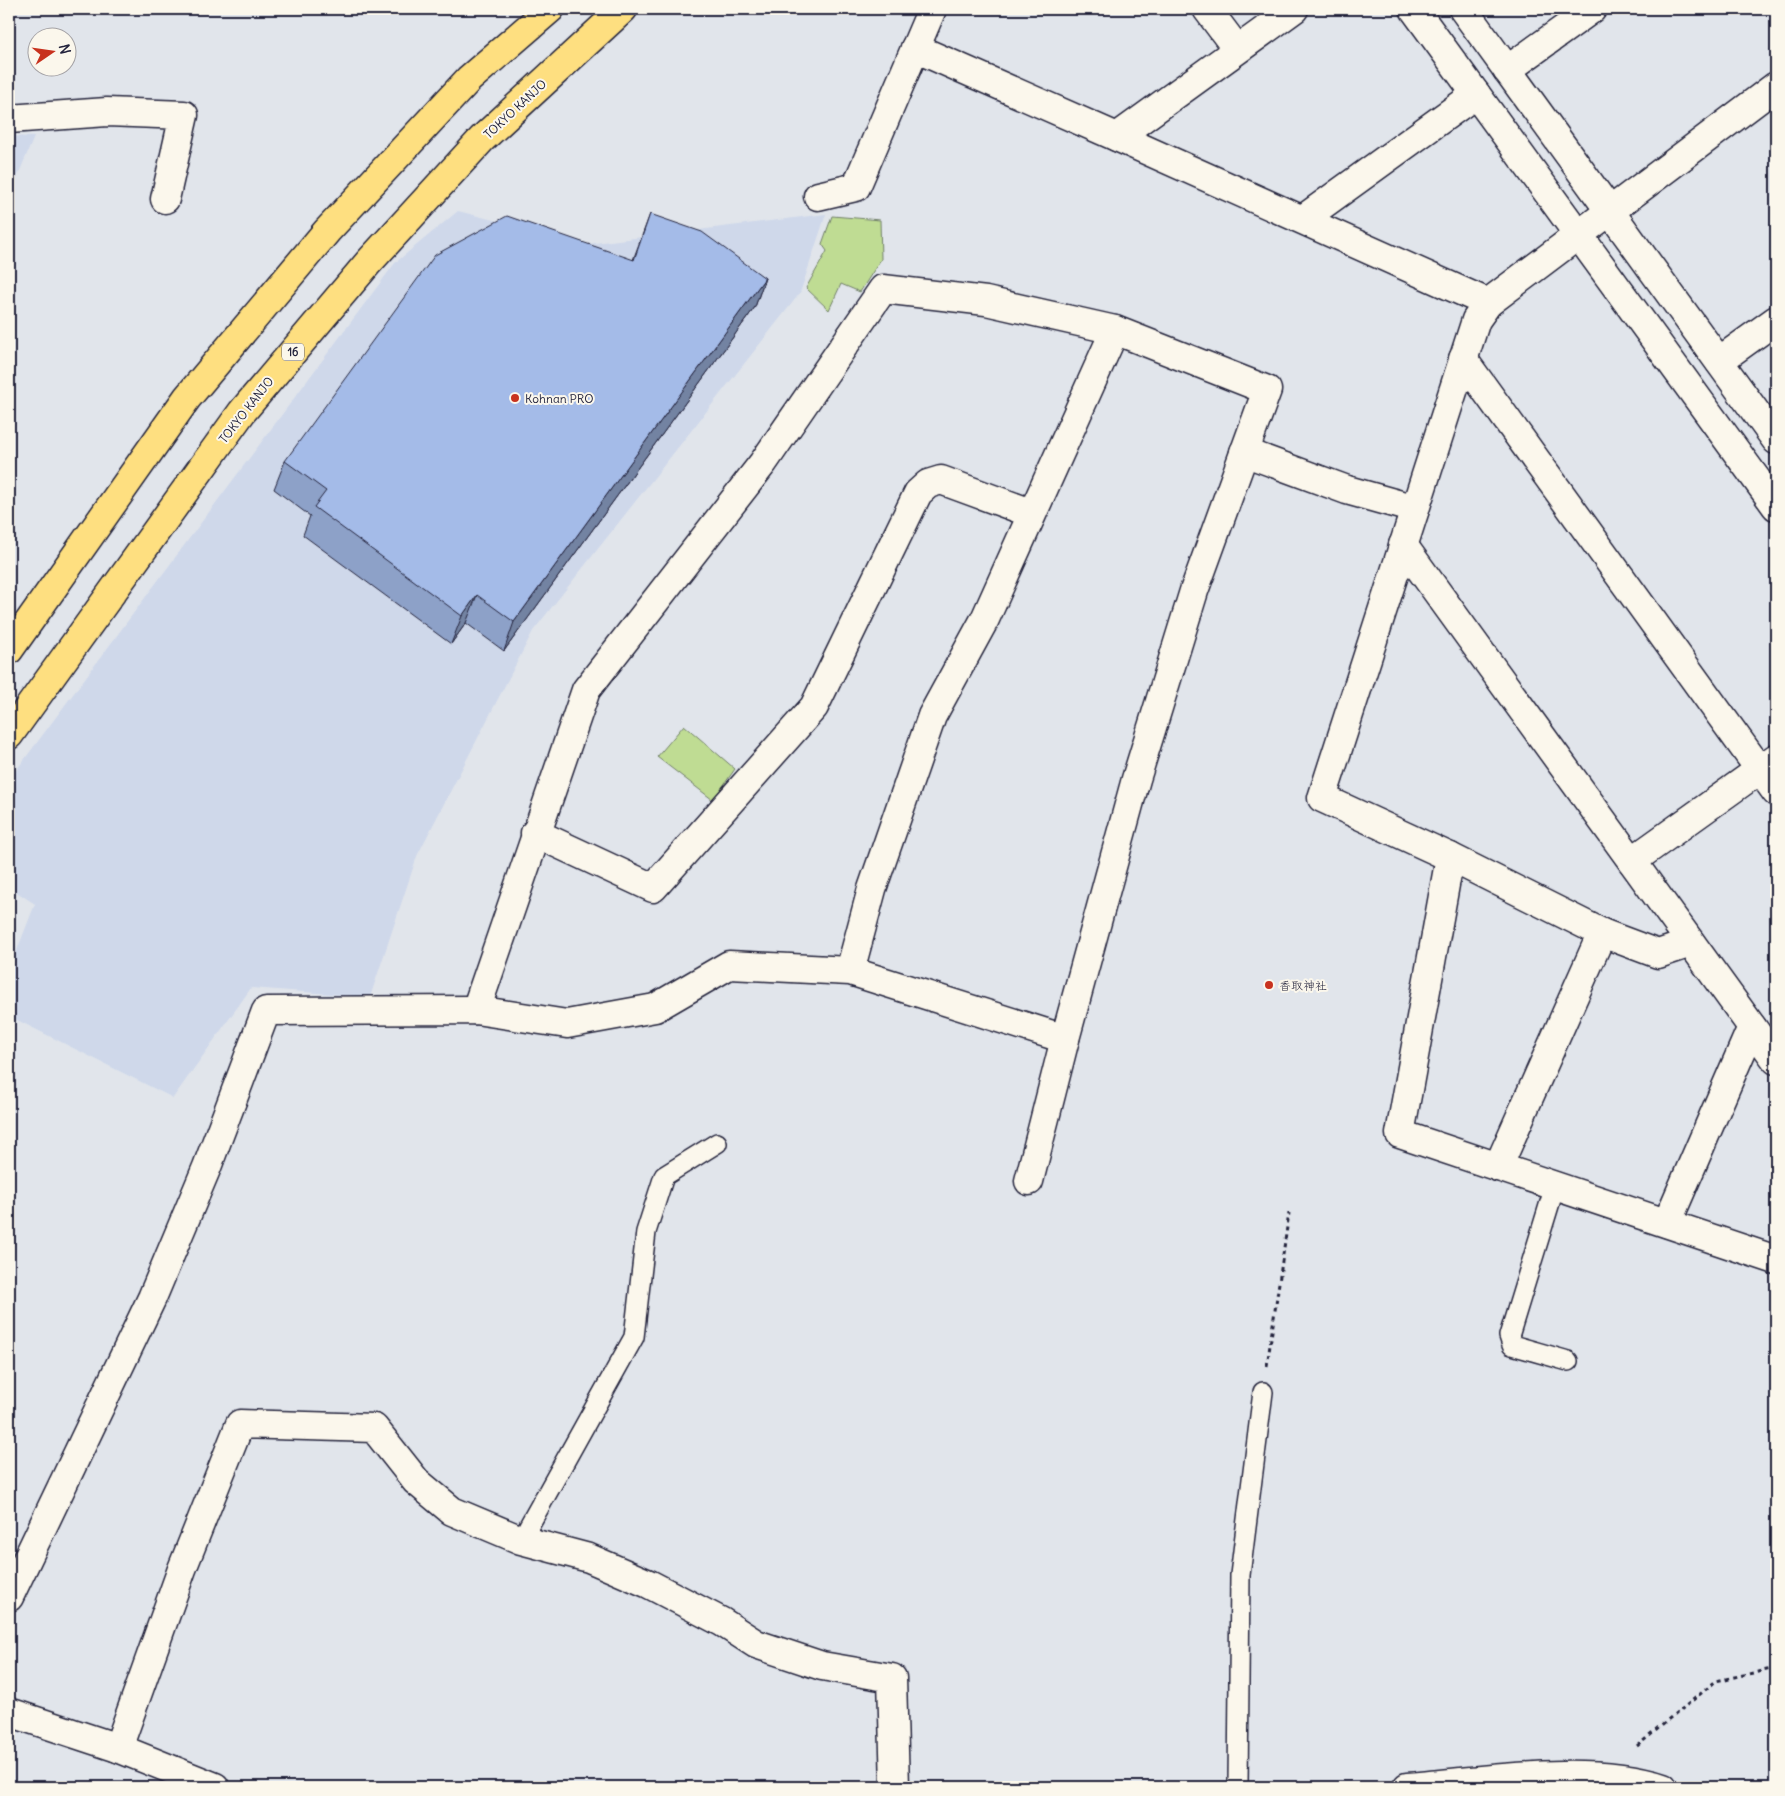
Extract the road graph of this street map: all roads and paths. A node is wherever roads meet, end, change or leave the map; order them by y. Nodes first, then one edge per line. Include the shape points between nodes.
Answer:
1 (550, 9) edge
2 (623, 9) edge
3 (932, 9) edge
4 (1207, 9) edge
5 (1294, 9) edge
6 (1414, 9) edge
7 (1462, 9) edge
8 (1592, 9) edge
9 (915, 48) junction
10 (1237, 49) junction
11 (1507, 70) junction
12 (1776, 86) edge
13 (1476, 94) junction
14 (9, 116) edge
15 (1117, 138) junction
16 (818, 196) dead end
17 (165, 199) dead end
18 (1610, 211) junction
19 (1303, 219) junction
20 (1579, 234) junction
21 (1488, 303) junction
22 (1776, 320) edge
23 (1116, 330) junction
24 (1464, 359) junction
25 (1719, 361) junction
26 (1776, 440) edge
27 (1244, 452) junction
28 (1776, 506) edge
29 (1416, 509) junction
30 (1031, 513) junction
31 (1403, 545) junction
32 (9, 650) edge
33 (9, 735) edge
34 (1768, 764) edge
35 (1776, 792) edge
36 (535, 833) junction
37 (1450, 857) junction
38 (1632, 861) junction
39 (1602, 933) junction
40 (1691, 943) junction
41 (850, 971) junction
42 (476, 1010) junction
43 (1752, 1027) junction
44 (1065, 1039) junction
45 (1776, 1060) edge
46 (717, 1143) dead end
47 (1498, 1166) junction
48 (1029, 1182) dead end
49 (1555, 1186) junction
50 (1289, 1213) dead end
51 (1667, 1223) junction
52 (1776, 1260) edge
53 (1568, 1361) dead end
54 (1263, 1392) joint
55 (520, 1540) junction
56 (9, 1597) edge
57 (1776, 1668) edge
58 (9, 1712) edge
59 (118, 1748) junction
60 (1603, 1774) junction
61 (215, 1787) edge
62 (895, 1787) edge
63 (1238, 1787) edge
64 (1407, 1787) edge
65 (1662, 1787) edge

1 - 32 highway via 469,79 327,230 187,398
2 - 33 highway, TOKYO KANJO / 16 via 482,139 368,263 242,412
3 - 9 street
4 - 10 street
5 - 10 street
6 - 13 street
7 - 11 street
8 - 11 street
9 - 15 street
9 - 16 street via 856,187
10 - 15 street
11 - 18 street
12 - 18 street
13 - 19 street
13 - 20 street
14 - 17 street via 9,120 108,112 184,115
15 - 19 street
18 - 20 street
18 - 25 street
19 - 21 street
20 - 21 street
20 - 28 street
21 - 24 street via 1476,320
22 - 25 street
23 - 27 street via 1267,390
23 - 30 street
23 - 36 street via 986,302 883,288 763,464 586,690
24 - 29 street
24 - 34 street
25 - 26 street
27 - 29 street via 1347,490
27 - 44 street via 1194,592 1136,779
29 - 31 street
30 - 36 street via 941,480 928,484 918,493 814,707 654,888
30 - 41 street via 984,619 932,716 872,889
31 - 37 street via 1322,798
31 - 38 street
34 - 35 street
34 - 38 street
36 - 42 street
37 - 39 street
37 - 47 street via 1400,1134
38 - 40 street
39 - 40 street via 1658,954
39 - 47 street
40 - 43 street
41 - 42 street via 729,965 654,1008 567,1024
41 - 44 street
42 - 56 street via 266,1011 207,1167 152,1298
43 - 45 street
43 - 51 street
44 - 48 street
46 - 55 lane via 664,1176 646,1232 634,1337
47 - 49 street
49 - 51 street
49 - 53 lane via 1509,1336 1512,1345
50 - 54 path
51 - 52 street
54 - 63 lane via 1240,1575
55 - 59 street via 452,1510 416,1481 374,1428 240,1424 182,1569
55 - 62 street via 589,1558 722,1622 756,1644 822,1666 892,1678
57 - 60 path via 1716,1681
58 - 59 street
59 - 61 street
60 - 64 street
60 - 65 street

